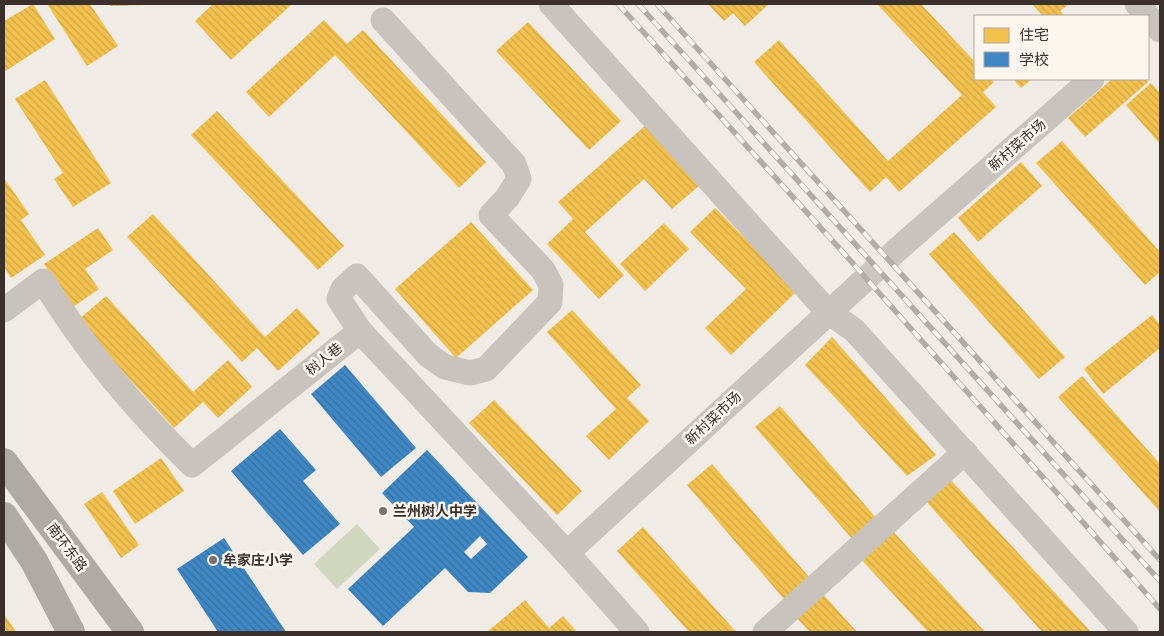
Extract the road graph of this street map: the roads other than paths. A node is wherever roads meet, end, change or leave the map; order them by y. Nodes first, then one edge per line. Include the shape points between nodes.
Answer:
1 (551, 4) edge
2 (1137, 4) edge
3 (1147, 15) edge
4 (383, 20) dead end
5 (1091, 80) edge
6 (897, 250) tunnel mouth
7 (860, 284) tunnel mouth
8 (4, 310) edge
9 (828, 312) junction
10 (360, 331) junction
11 (966, 452) junction
12 (4, 462) edge
13 (4, 518) edge
14 (567, 553) junction
15 (74, 556) junction
16 (34, 561) junction
17 (71, 632) edge
18 (92, 632) edge
19 (130, 632) edge
20 (152, 632) edge
21 (636, 632) edge
22 (765, 632) edge
23 (1126, 632) edge

1 - 9 street
2 - 3 street
4 - 10 street via 514,164 519,179 491,215 543,270 551,285 550,302 486,369 470,374 445,367 428,355 357,276 339,299
5 - 6 street, 新村菜市场
7 - 9 street, 新村菜市场
8 - 10 street, 树人巷 via 43,281 71,326 144,418 192,465
9 - 11 street via 854,330
9 - 14 street, 新村菜市场
10 - 14 street
11 - 22 street
11 - 23 street
12 - 15 highway, 南环东路
13 - 16 highway
14 - 21 street
15 - 19 highway, 南环东路
15 - 20 highway
16 - 17 highway
16 - 18 highway

